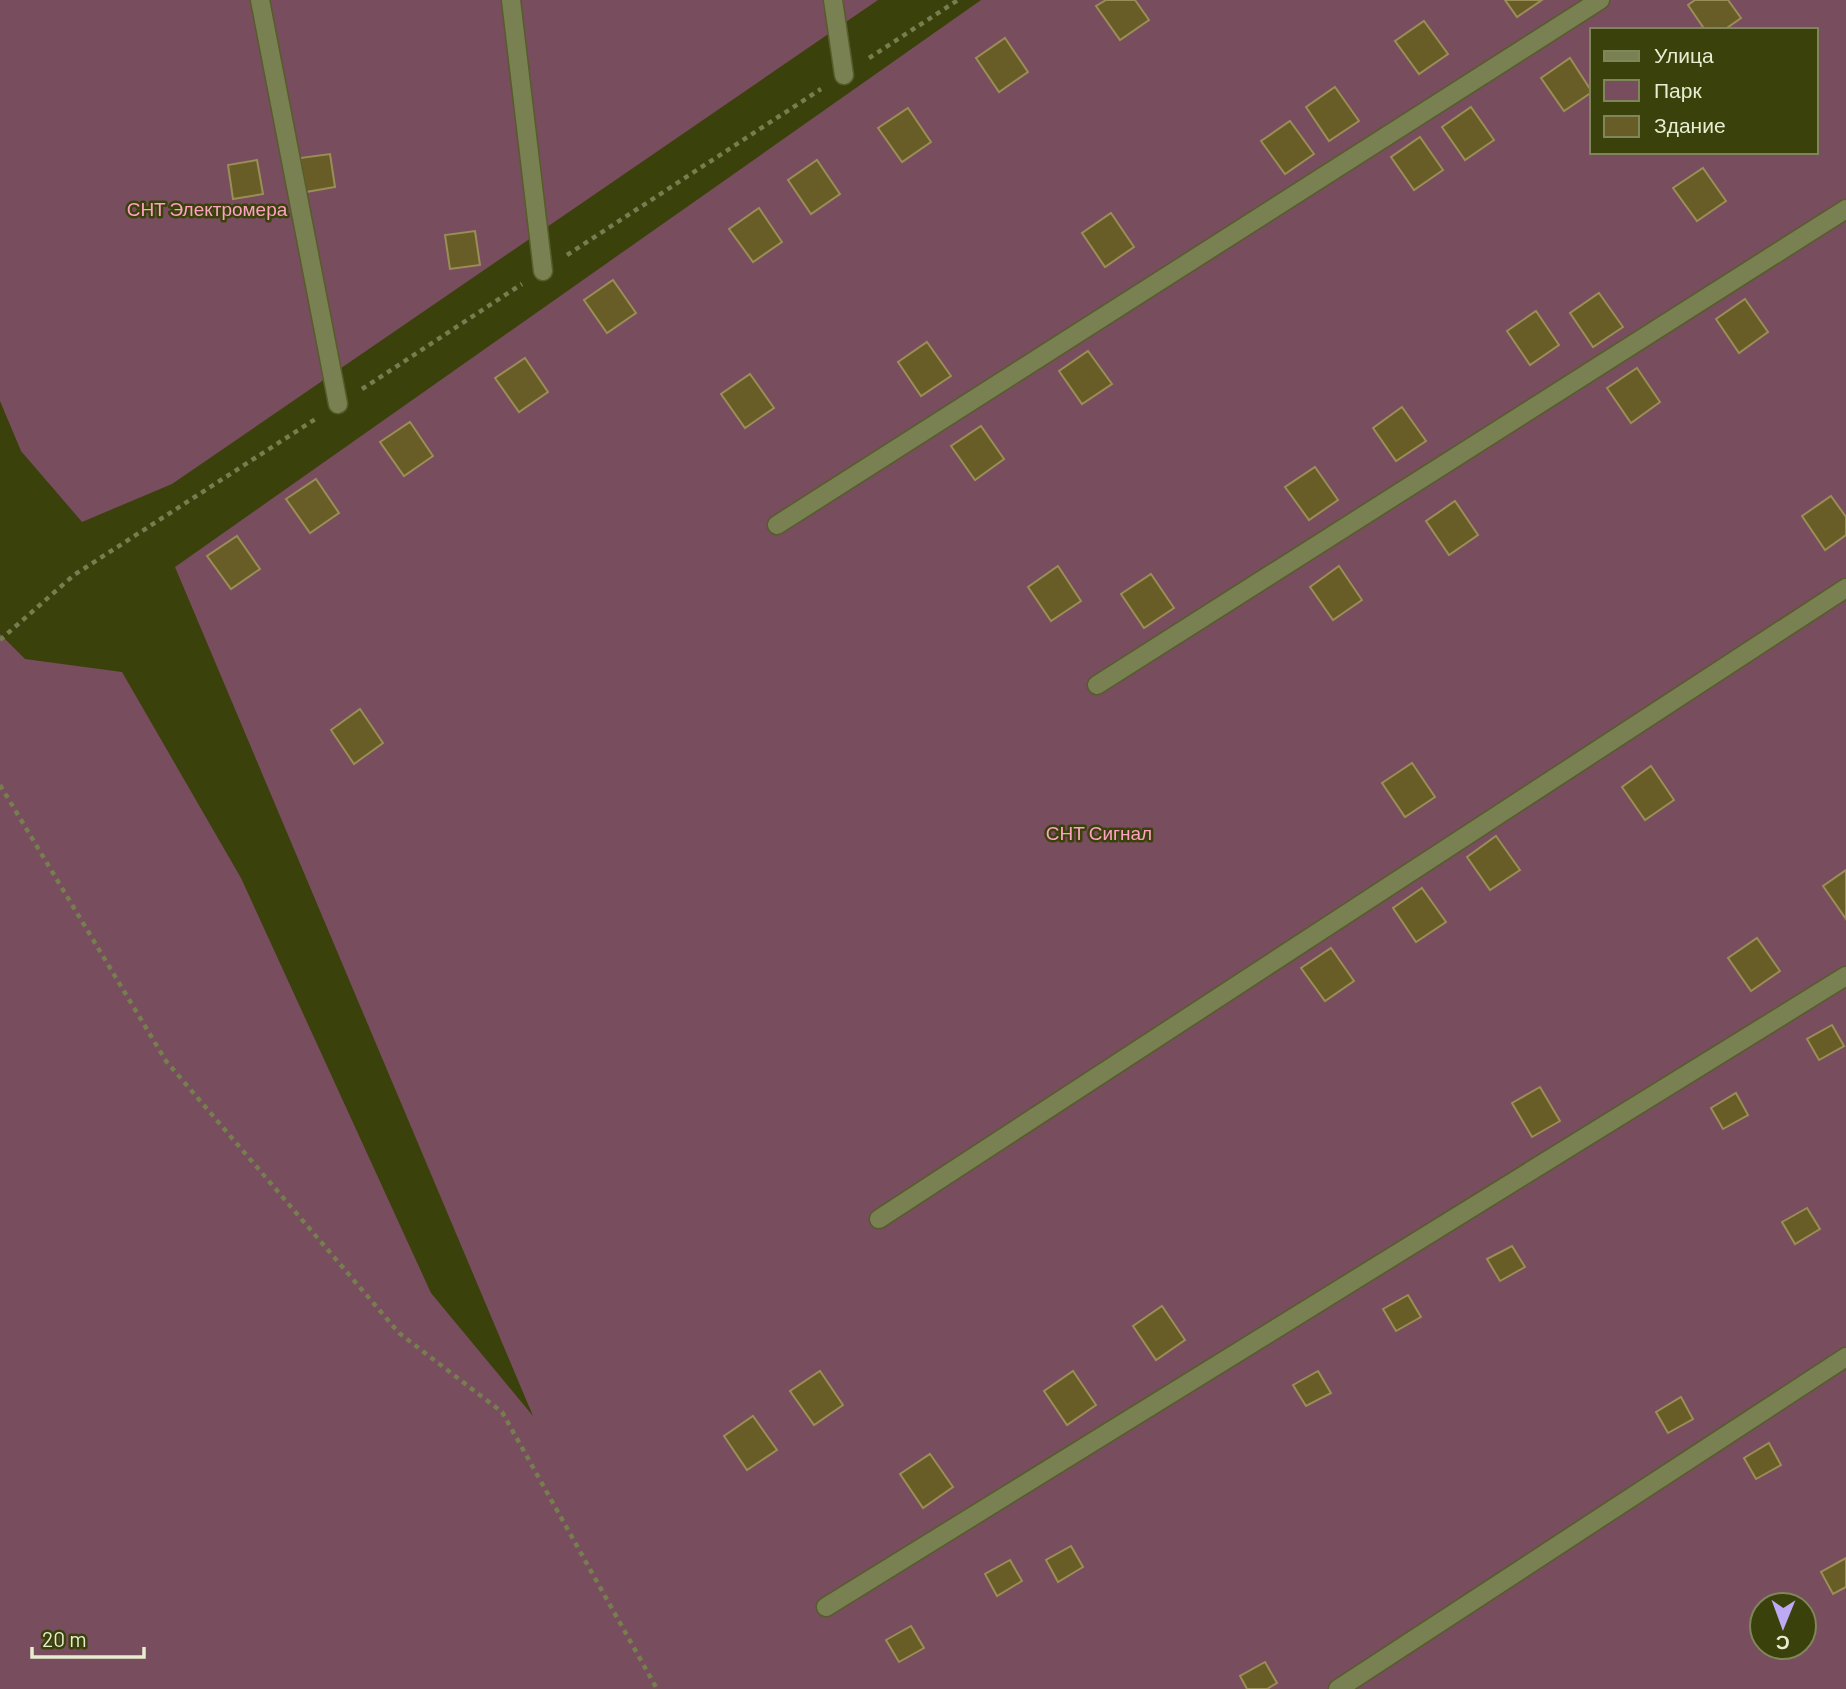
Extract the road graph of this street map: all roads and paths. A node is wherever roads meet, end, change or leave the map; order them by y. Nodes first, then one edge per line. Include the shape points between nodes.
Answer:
1 (260, 0) edge
2 (511, 0) edge
3 (833, 0) edge
4 (958, 0) edge
5 (1600, 0) edge
6 (844, 75) junction
7 (1846, 209) edge
8 (542, 271) junction
9 (338, 404) junction
10 (777, 525) dead end
11 (1846, 588) edge
12 (0, 640) edge
13 (1097, 685) dead end
14 (0, 785) edge
15 (1846, 976) edge
16 (880, 1219) dead end
17 (1846, 1357) edge
18 (827, 1607) dead end
19 (657, 1689) edge
20 (1338, 1689) edge

1 - 9 lane
2 - 8 lane
3 - 6 lane
4 - 6 path
5 - 10 lane
6 - 8 path
7 - 13 lane
8 - 9 path
9 - 12 path via 75,575
11 - 16 lane
14 - 19 path via 166,1061 399,1333 502,1412
15 - 18 lane
17 - 20 lane

